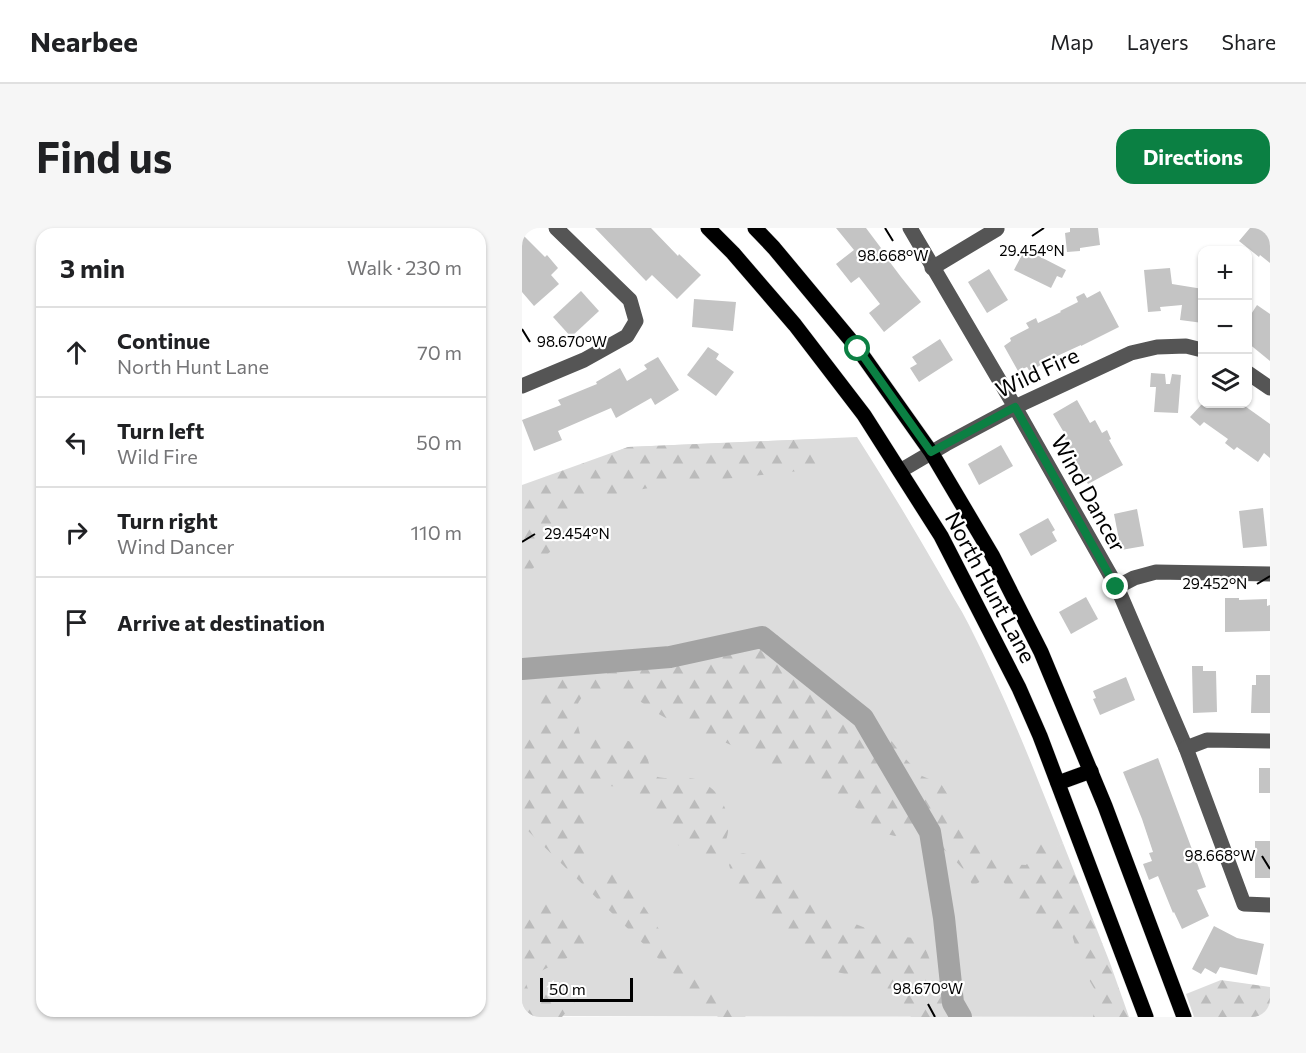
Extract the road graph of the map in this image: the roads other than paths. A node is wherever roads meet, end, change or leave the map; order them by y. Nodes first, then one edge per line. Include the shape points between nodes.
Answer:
1 (556, 228) edge
2 (708, 228) edge
3 (755, 228) edge
4 (910, 228) edge
5 (997, 229) edge
6 (933, 268) junction
7 (1198, 349) edge
8 (1252, 376) edge
9 (522, 386) edge
10 (1270, 388) edge
11 (1015, 407) junction
12 (931, 452) junction
13 (900, 471) junction
14 (1270, 574) edge
15 (1116, 587) junction
16 (1270, 741) edge
17 (1186, 748) junction
18 (1091, 771) junction
19 (1058, 783) junction
20 (1270, 905) edge
21 (1146, 1017) edge
22 (1184, 1017) edge

1 - 9 street via 630,300 636,321 627,336 584,360
2 - 13 main road, North Hunt Lane via 795,325 864,415
3 - 12 main road, North Hunt Lane via 851,341
4 - 6 street, Wind Dancer
5 - 6 street
6 - 11 street, Wind Dancer
7 - 11 street, Wild Fire via 1157,347 1131,353
8 - 10 street
11 - 12 street, Wild Fire
11 - 15 street, Wind Dancer
12 - 13 street, Wild Fire
12 - 18 main road, North Hunt Lane via 992,555 1041,652
13 - 19 main road, North Hunt Lane via 941,536 996,642
14 - 15 street via 1156,572
15 - 17 street, Wind Dancer
16 - 17 street via 1207,740
17 - 20 street, Wind Dancer via 1244,904
18 - 19 main road
18 - 22 main road, North Hunt Lane
19 - 21 main road, North Hunt Lane

